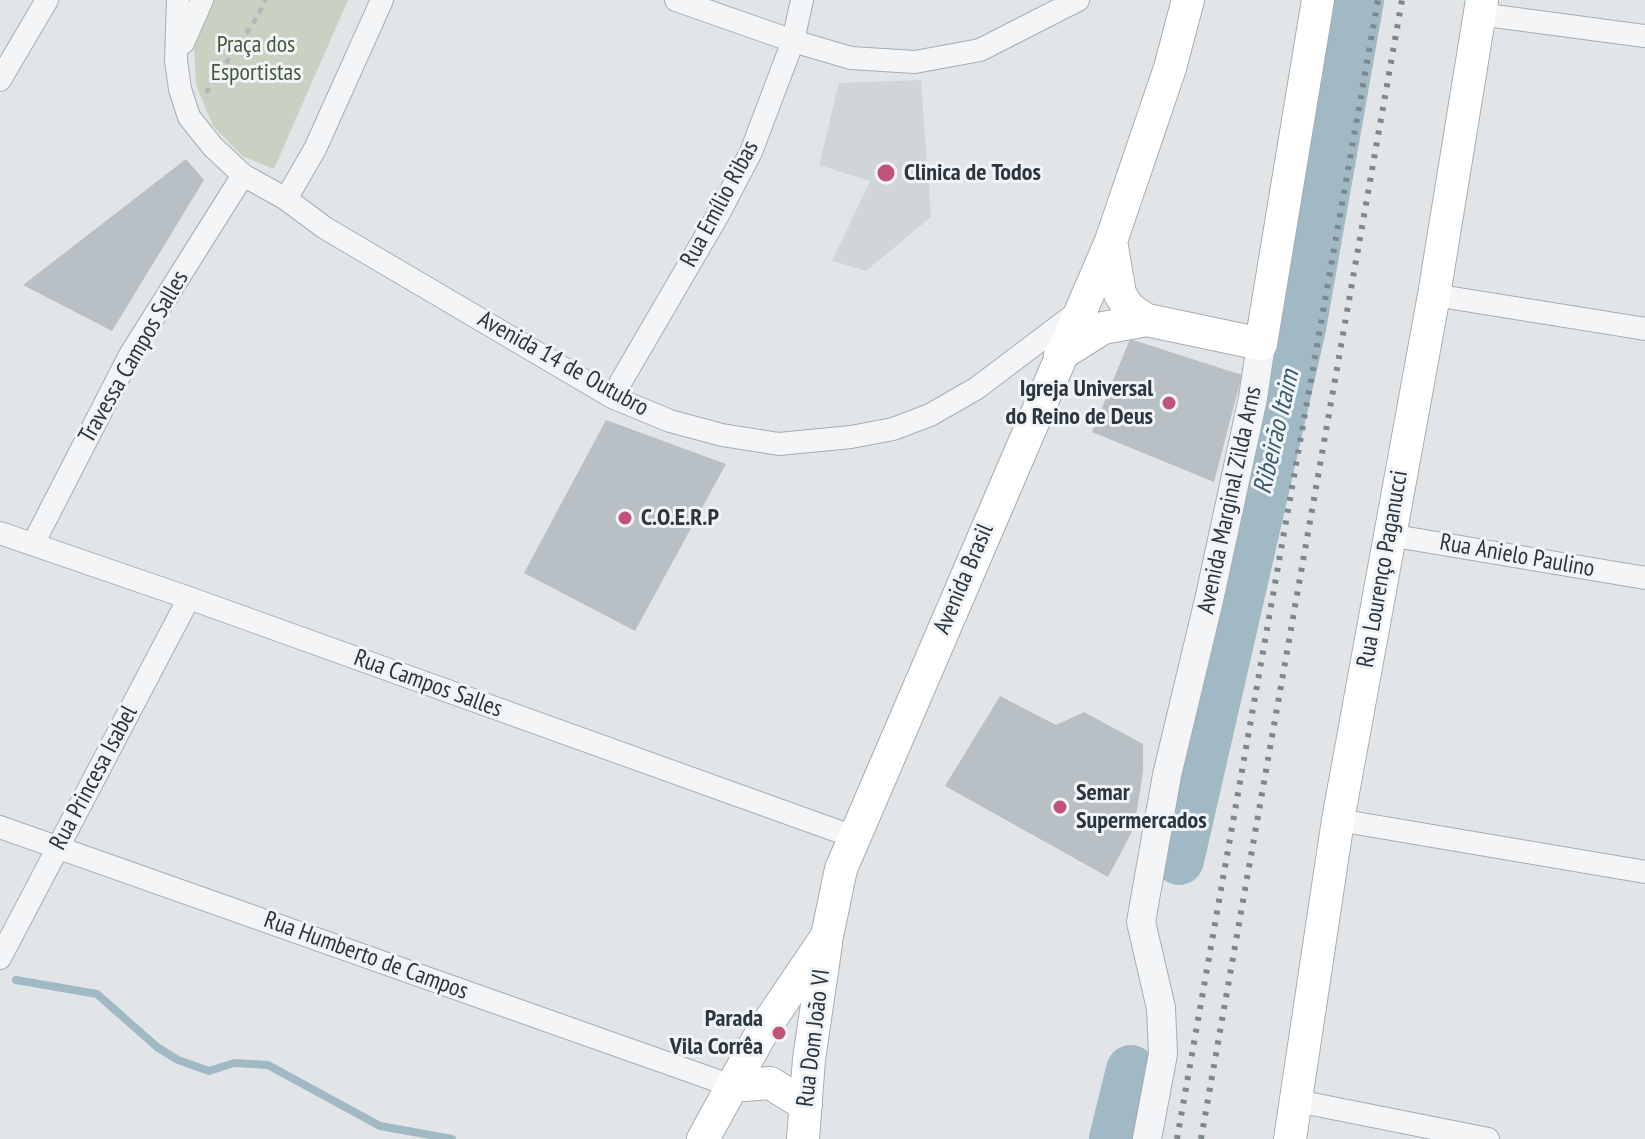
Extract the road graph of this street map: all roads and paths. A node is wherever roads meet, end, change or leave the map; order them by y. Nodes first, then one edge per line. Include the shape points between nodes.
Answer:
1 (47, 0) edge
2 (178, 0) edge
3 (202, 0) edge
4 (265, 0) edge
5 (382, 0) edge
6 (676, 0) edge
7 (802, 0) edge
8 (1078, 0) edge
9 (1318, 0) edge
10 (1187, 1) edge
11 (1480, 7) edge
12 (1645, 36) edge
13 (793, 41) junction
14 (176, 60) junction
15 (0, 80) edge
16 (189, 117) junction
17 (243, 175) junction
18 (286, 199) junction
19 (1111, 241) junction
20 (1434, 295) junction
21 (1080, 310) junction
22 (1147, 320) junction
23 (1645, 329) edge
24 (1261, 344) junction
25 (1060, 355) junction
26 (612, 397) junction
27 (0, 533) edge
28 (1389, 535) junction
29 (33, 544) junction
30 (1645, 578) edge
31 (189, 598) junction
32 (1338, 820) junction
33 (0, 827) edge
34 (854, 837) junction
35 (57, 847) junction
36 (1645, 872) edge
37 (827, 936) junction
38 (0, 958) edge
39 (732, 1086) junction
40 (1297, 1101) junction
41 (806, 1105) junction
42 (703, 1139) edge
43 (803, 1139) edge
44 (1147, 1139) edge
45 (1290, 1139) edge
46 (1488, 1139) edge

1 - 15 street
2 - 14 street, Avenida 14 de Outubro
3 - 14 street
4 - 16 path
5 - 18 street via 315,149
6 - 13 street
7 - 13 street, Rua Emílio Ribas
8 - 13 street via 980,50 915,62 851,58
9 - 24 main road, Avenida Marginal Zilda Arns
10 - 19 main road, Avenida Brasil via 1166,81
11 - 12 street
11 - 20 main road, Rua Lourenço Paganucci
13 - 26 street, Rua Emílio Ribas via 751,152
14 - 16 street, Avenida 14 de Outubro
16 - 17 street, Avenida 14 de Outubro
17 - 18 street, Avenida 14 de Outubro
17 - 29 street, Travessa Campos Salles via 130,355
18 - 26 street, Avenida 14 de Outubro via 325,228
19 - 21 main road, Avenida Brasil
19 - 22 main road via 1120,294
20 - 23 street
20 - 28 main road, Rua Lourenço Paganucci
21 - 25 main road, Avenida Brasil
21 - 26 street, Avenida 14 de Outubro via 977,388 930,415 851,437 779,444 722,435
22 - 24 main road
22 - 25 main road via 1103,328
24 - 44 street, Avenida Marginal Zilda Arns via 1167,775 1141,922 1161,1008 1163,1054
25 - 34 main road, Avenida Brasil
27 - 29 street, Rua Campos Salles
28 - 30 street, Rua Anielo Paulino
28 - 32 main road, Rua Lourenço Paganucci
29 - 31 street, Rua Campos Salles
31 - 34 street, Rua Campos Salles
31 - 35 street, Rua Princesa Isabel
32 - 36 street
32 - 40 main road, Rua Lourenço Paganucci
33 - 35 street, Rua Humberto de Campos
34 - 37 main road, Avenida Brasil via 841,869
35 - 38 street, Rua Princesa Isabel
35 - 39 street, Rua Humberto de Campos
37 - 39 main road, Avenida Brasil
37 - 41 main road, Rua Dom João VI
39 - 41 main road via 770,1083
39 - 42 main road, Avenida Brasil
40 - 45 main road, Rua Lourenço Paganucci
40 - 46 street
41 - 43 main road, Rua Dom João VI

